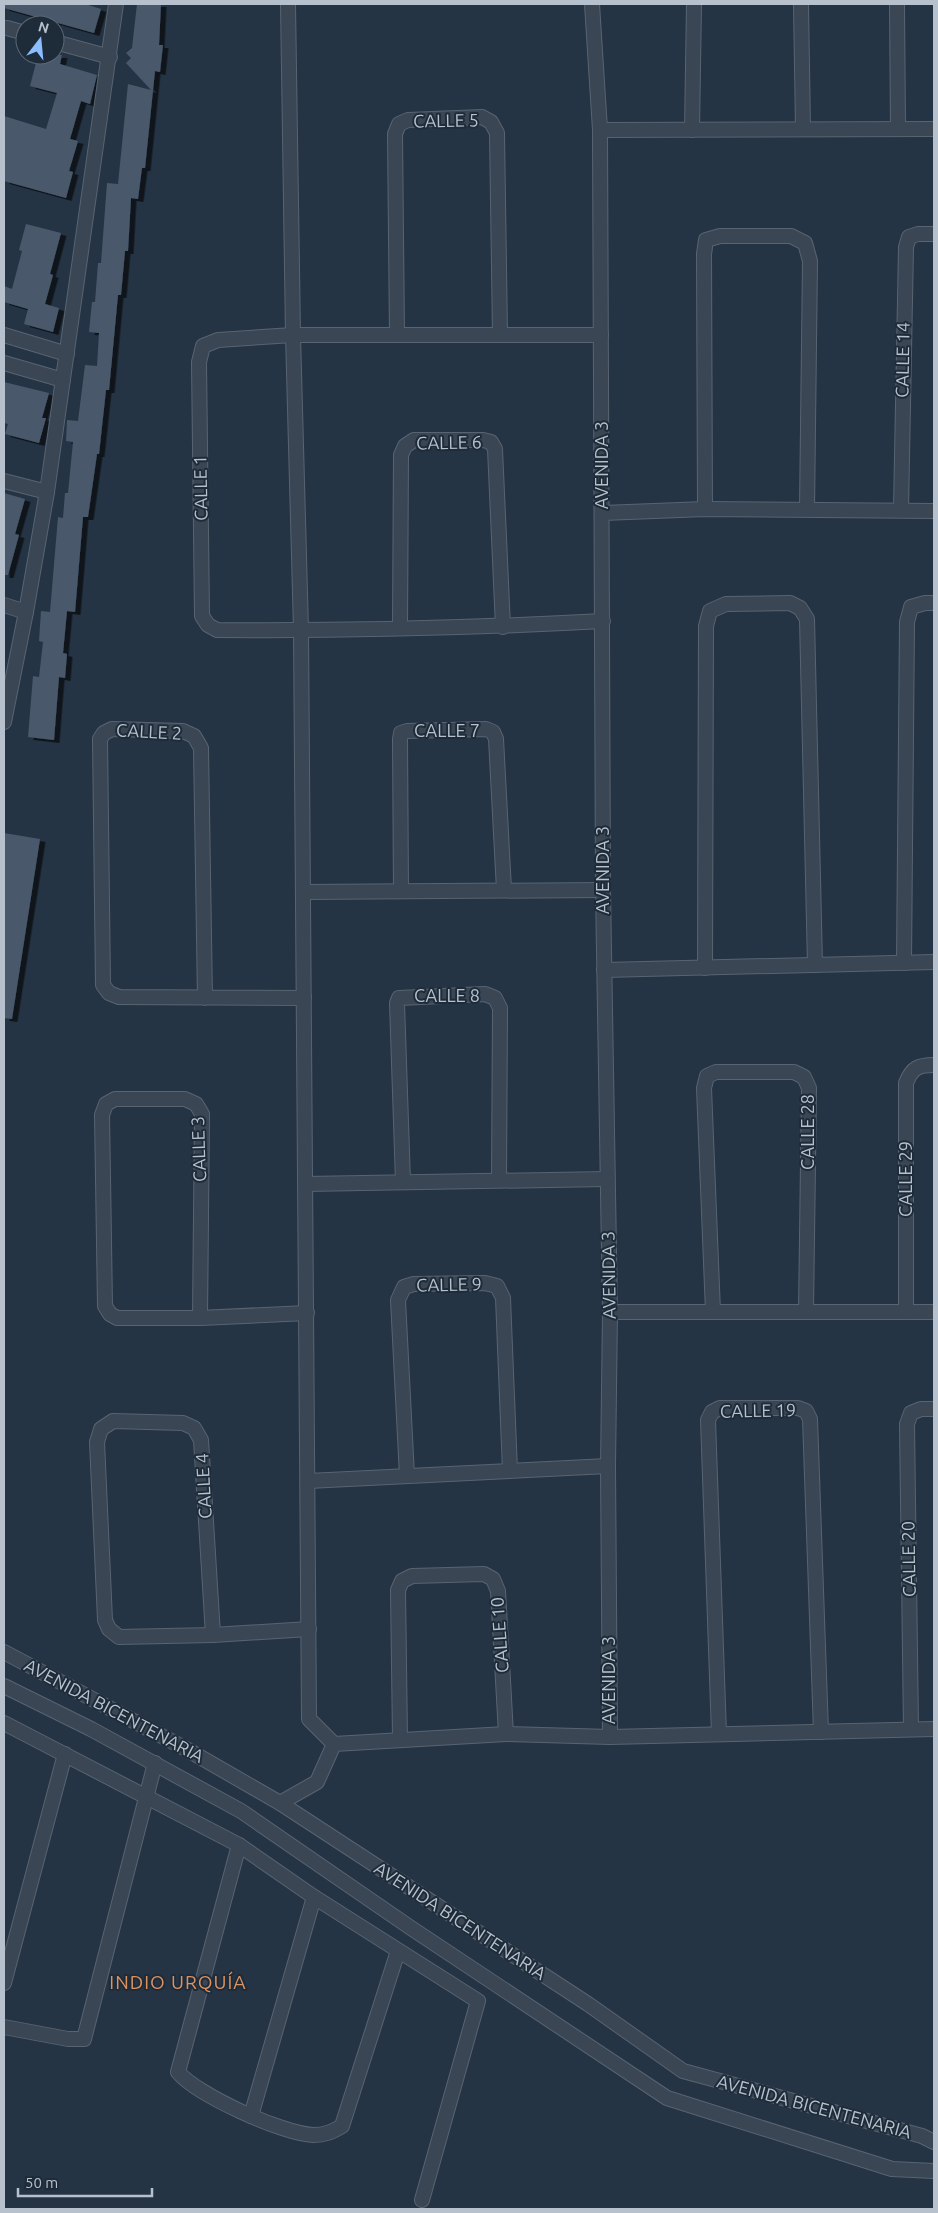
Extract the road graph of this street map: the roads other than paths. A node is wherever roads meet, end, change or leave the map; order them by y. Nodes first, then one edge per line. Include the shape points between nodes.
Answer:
1 (116, 4) edge
2 (288, 4) edge
3 (592, 4) edge
4 (694, 4) edge
5 (801, 4) edge
6 (897, 4) edge
7 (65, 45) edge
8 (110, 57) junction
9 (803, 129) junction
10 (898, 129) junction
11 (934, 129) edge
12 (600, 130) junction
13 (692, 130) junction
14 (934, 234) edge
15 (4, 335) edge
16 (292, 335) junction
17 (397, 335) junction
18 (500, 335) junction
19 (601, 335) junction
20 (67, 354) junction
21 (4, 363) edge
22 (64, 380) junction
23 (4, 480) edge
24 (47, 492) junction
25 (705, 509) junction
26 (807, 509) junction
27 (900, 510) junction
28 (934, 510) edge
29 (603, 513) junction
30 (934, 603) edge
31 (4, 605) edge
32 (26, 612) junction
33 (603, 621) junction
34 (503, 627) junction
35 (400, 628) junction
36 (302, 630) junction
37 (4, 722) edge
38 (504, 890) junction
39 (603, 890) junction
40 (401, 891) junction
41 (304, 892) junction
42 (934, 962) edge
43 (904, 963) junction
44 (815, 965) junction
45 (705, 968) junction
46 (604, 970) junction
47 (205, 998) junction
48 (304, 998) junction
49 (934, 1065) edge
50 (607, 1179) junction
51 (499, 1180) junction
52 (403, 1182) junction
53 (305, 1184) junction
54 (610, 1312) junction
55 (713, 1312) junction
56 (806, 1312) junction
57 (906, 1312) junction
58 (934, 1312) edge
59 (307, 1313) junction
60 (200, 1318) junction
61 (934, 1409) edge
62 (608, 1466) junction
63 (510, 1471) junction
64 (407, 1476) junction
65 (308, 1481) junction
66 (309, 1629) junction
67 (213, 1635) junction
68 (4, 1652) edge
69 (4, 1686) edge
70 (4, 1723) edge
71 (911, 1729) junction
72 (934, 1729) edge
73 (821, 1732) junction
74 (506, 1734) junction
75 (719, 1734) junction
76 (610, 1737) junction
77 (400, 1739) junction
78 (334, 1744) junction
79 (65, 1754) junction
80 (155, 1764) junction
81 (147, 1797) junction
82 (280, 1803) junction
83 (239, 1845) junction
84 (314, 1897) junction
85 (398, 1951) junction
86 (483, 1976) junction
87 (4, 1983) edge
88 (478, 2001) junction
89 (4, 2027) edge
90 (251, 2116) junction
91 (934, 2142) edge
92 (934, 2171) edge
93 (422, 2200) dead end

1 - 8 street
2 - 16 street
3 - 12 street, AVENIDA 3
4 - 13 street
5 - 9 street
6 - 10 street
7 - 8 street
8 - 20 street
9 - 10 street
9 - 13 street
10 - 11 street
12 - 13 street
12 - 19 street, AVENIDA 3
14 - 27 street, CALLE 14 via 909,237 906,247
15 - 20 street
16 - 17 street
16 - 36 street
16 - 36 street, CALLE 1 via 218,340 203,346 199,362 202,616 217,630
17 - 18 street
17 - 18 street, CALLE 5 via 395,134 399,124 408,120 482,117 491,122 496,133
18 - 19 street
19 - 29 street, AVENIDA 3
20 - 22 street
21 - 22 street
22 - 24 street
23 - 24 street
24 - 32 street
25 - 26 street
25 - 26 street via 704,254 706,240 720,236 791,236 805,243 810,261
25 - 29 street
26 - 27 street
27 - 28 street
29 - 33 street, AVENIDA 3
30 - 43 street via 910,607 907,622
31 - 32 street
32 - 37 street
33 - 34 street
33 - 39 street, AVENIDA 3
34 - 35 street
34 - 35 street, CALLE 6 via 495,450 491,442 484,440 414,440 405,446 402,455
35 - 36 street
36 - 41 street
38 - 39 street
38 - 40 street
38 - 40 street, CALLE 7 via 496,739 493,732 486,729 407,730 401,733
39 - 46 street, AVENIDA 3
40 - 41 street
41 - 48 street
42 - 43 street
43 - 44 street
44 - 45 street
44 - 45 street via 807,620 800,608 790,604 726,604 710,611 706,626
45 - 46 street
46 - 50 street, AVENIDA 3
47 - 47 street, CALLE 2 via 119,997 109,993 103,985 100,740 112,729 183,731 194,736 201,748
47 - 48 street
48 - 53 street
49 - 57 street, CALLE 29 via 919,1065 910,1072 906,1083
50 - 51 street
50 - 54 street, AVENIDA 3
51 - 52 street
51 - 52 street, CALLE 8 via 500,1008 495,998 485,994 399,998
52 - 53 street
53 - 59 street
54 - 55 street
54 - 62 street, AVENIDA 3
55 - 56 street
55 - 56 street, CALLE 28 via 704,1088 707,1076 716,1072 794,1072 804,1077 809,1088
56 - 57 street
57 - 58 street
59 - 60 street
59 - 65 street
60 - 60 street, CALLE 3 via 117,1318 105,1306 102,1115 106,1104 116,1099 184,1099 196,1104 202,1114
61 - 71 street, CALLE 20 via 910,1413 907,1424
62 - 63 street
62 - 76 street, AVENIDA 3
63 - 64 street
63 - 64 street, CALLE 9 via 503,1298 497,1286 485,1283 414,1284 404,1288 398,1300
64 - 65 street
65 - 66 street
66 - 67 street
66 - 78 street via 309,1719
67 - 67 street, CALLE 4 via 120,1637 109,1629 105,1620 97,1442 101,1429 113,1421 183,1423 194,1428 201,1440
68 - 82 street, AVENIDA BICENTENARIA
69 - 80 street, AVENIDA BICENTENARIA via 91,1728
70 - 79 street
71 - 72 street
71 - 73 street
73 - 75 street
73 - 75 street, CALLE 19 via 810,1420 806,1411 798,1408 720,1408 712,1412 708,1420
74 - 76 street
74 - 77 street
74 - 77 street, CALLE 10 via 498,1591 493,1579 484,1574 412,1576 402,1581 398,1590
75 - 76 street
77 - 78 street
78 - 82 street via 317,1782
79 - 81 street
79 - 87 street
80 - 81 street
80 - 86 street, AVENIDA BICENTENARIA via 241,1811
81 - 83 street
81 - 89 street via 84,2039
82 - 91 street, AVENIDA BICENTENARIA via 588,2004 683,2071 922,2136
83 - 84 street
83 - 90 street via 178,2072 186,2082
84 - 85 street
84 - 90 street
85 - 88 street
85 - 90 street via 342,2126 330,2134 312,2135 293,2132
86 - 88 street
86 - 92 street, AVENIDA BICENTENARIA via 667,2098 892,2169
88 - 93 street

